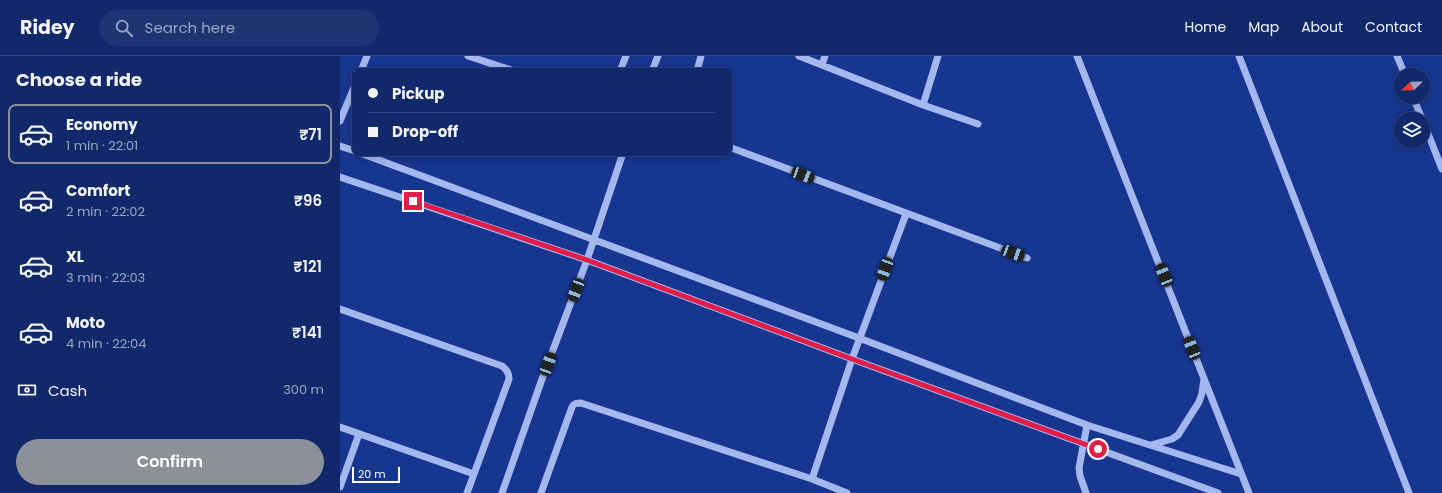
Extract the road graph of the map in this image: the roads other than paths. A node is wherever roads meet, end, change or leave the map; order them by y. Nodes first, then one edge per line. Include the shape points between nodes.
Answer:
1 (367, 56) edge
2 (468, 56) edge
3 (626, 56) edge
4 (658, 56) edge
5 (701, 56) edge
6 (798, 56) edge
7 (825, 56) edge
8 (938, 56) edge
9 (1077, 56) edge
10 (1239, 56) edge
11 (1397, 56) edge
12 (822, 65) junction
13 (362, 68) edge
14 (505, 68) edge
15 (621, 68) edge
16 (653, 68) edge
17 (697, 68) edge
18 (1402, 68) edge
19 (352, 92) edge
20 (923, 105) junction
21 (340, 121) edge
22 (978, 124) dead end
23 (1430, 138) edge
24 (340, 146) edge
25 (732, 148) edge
26 (352, 150) edge
27 (368, 156) edge
28 (622, 156) edge
29 (1442, 169) edge
30 (340, 177) edge
31 (906, 214) junction
32 (593, 238) junction
33 (1027, 258) dead end
34 (587, 260) junction
35 (340, 309) edge
36 (859, 338) junction
37 (852, 359) junction
38 (1204, 377) junction
39 (1087, 425) junction
40 (340, 428) edge
41 (359, 434) junction
42 (1084, 444) junction
43 (1151, 446) junction
44 (474, 474) junction
45 (1241, 474) junction
46 (812, 479) junction
47 (340, 487) edge
48 (467, 493) edge
49 (502, 493) edge
50 (542, 493) edge
51 (847, 493) edge
52 (1086, 493) edge
53 (1218, 493) edge
54 (1249, 493) edge
55 (1409, 493) edge

1 - 13 street
2 - 14 street
3 - 15 street
4 - 16 street
5 - 17 street
6 - 12 street
7 - 12 street
8 - 20 street
9 - 38 street
10 - 55 street
11 - 18 street
12 - 20 street
19 - 21 street
20 - 22 street
23 - 29 street
24 - 26 street
25 - 31 street
27 - 32 street
28 - 32 street
30 - 34 street
31 - 33 street
31 - 36 street
32 - 34 street
32 - 36 street
34 - 37 street
34 - 49 street
35 - 44 street via 502,366 506,370 509,379
36 - 37 street
36 - 39 street
37 - 42 street
37 - 46 street
38 - 43 street via 1199,402 1178,435
38 - 45 street
39 - 42 street
39 - 43 street
40 - 41 street
41 - 44 street
41 - 47 street
42 - 52 street via 1079,468
42 - 53 street
43 - 45 street
44 - 48 street
45 - 54 street
46 - 50 street via 577,403 572,407
46 - 51 street

